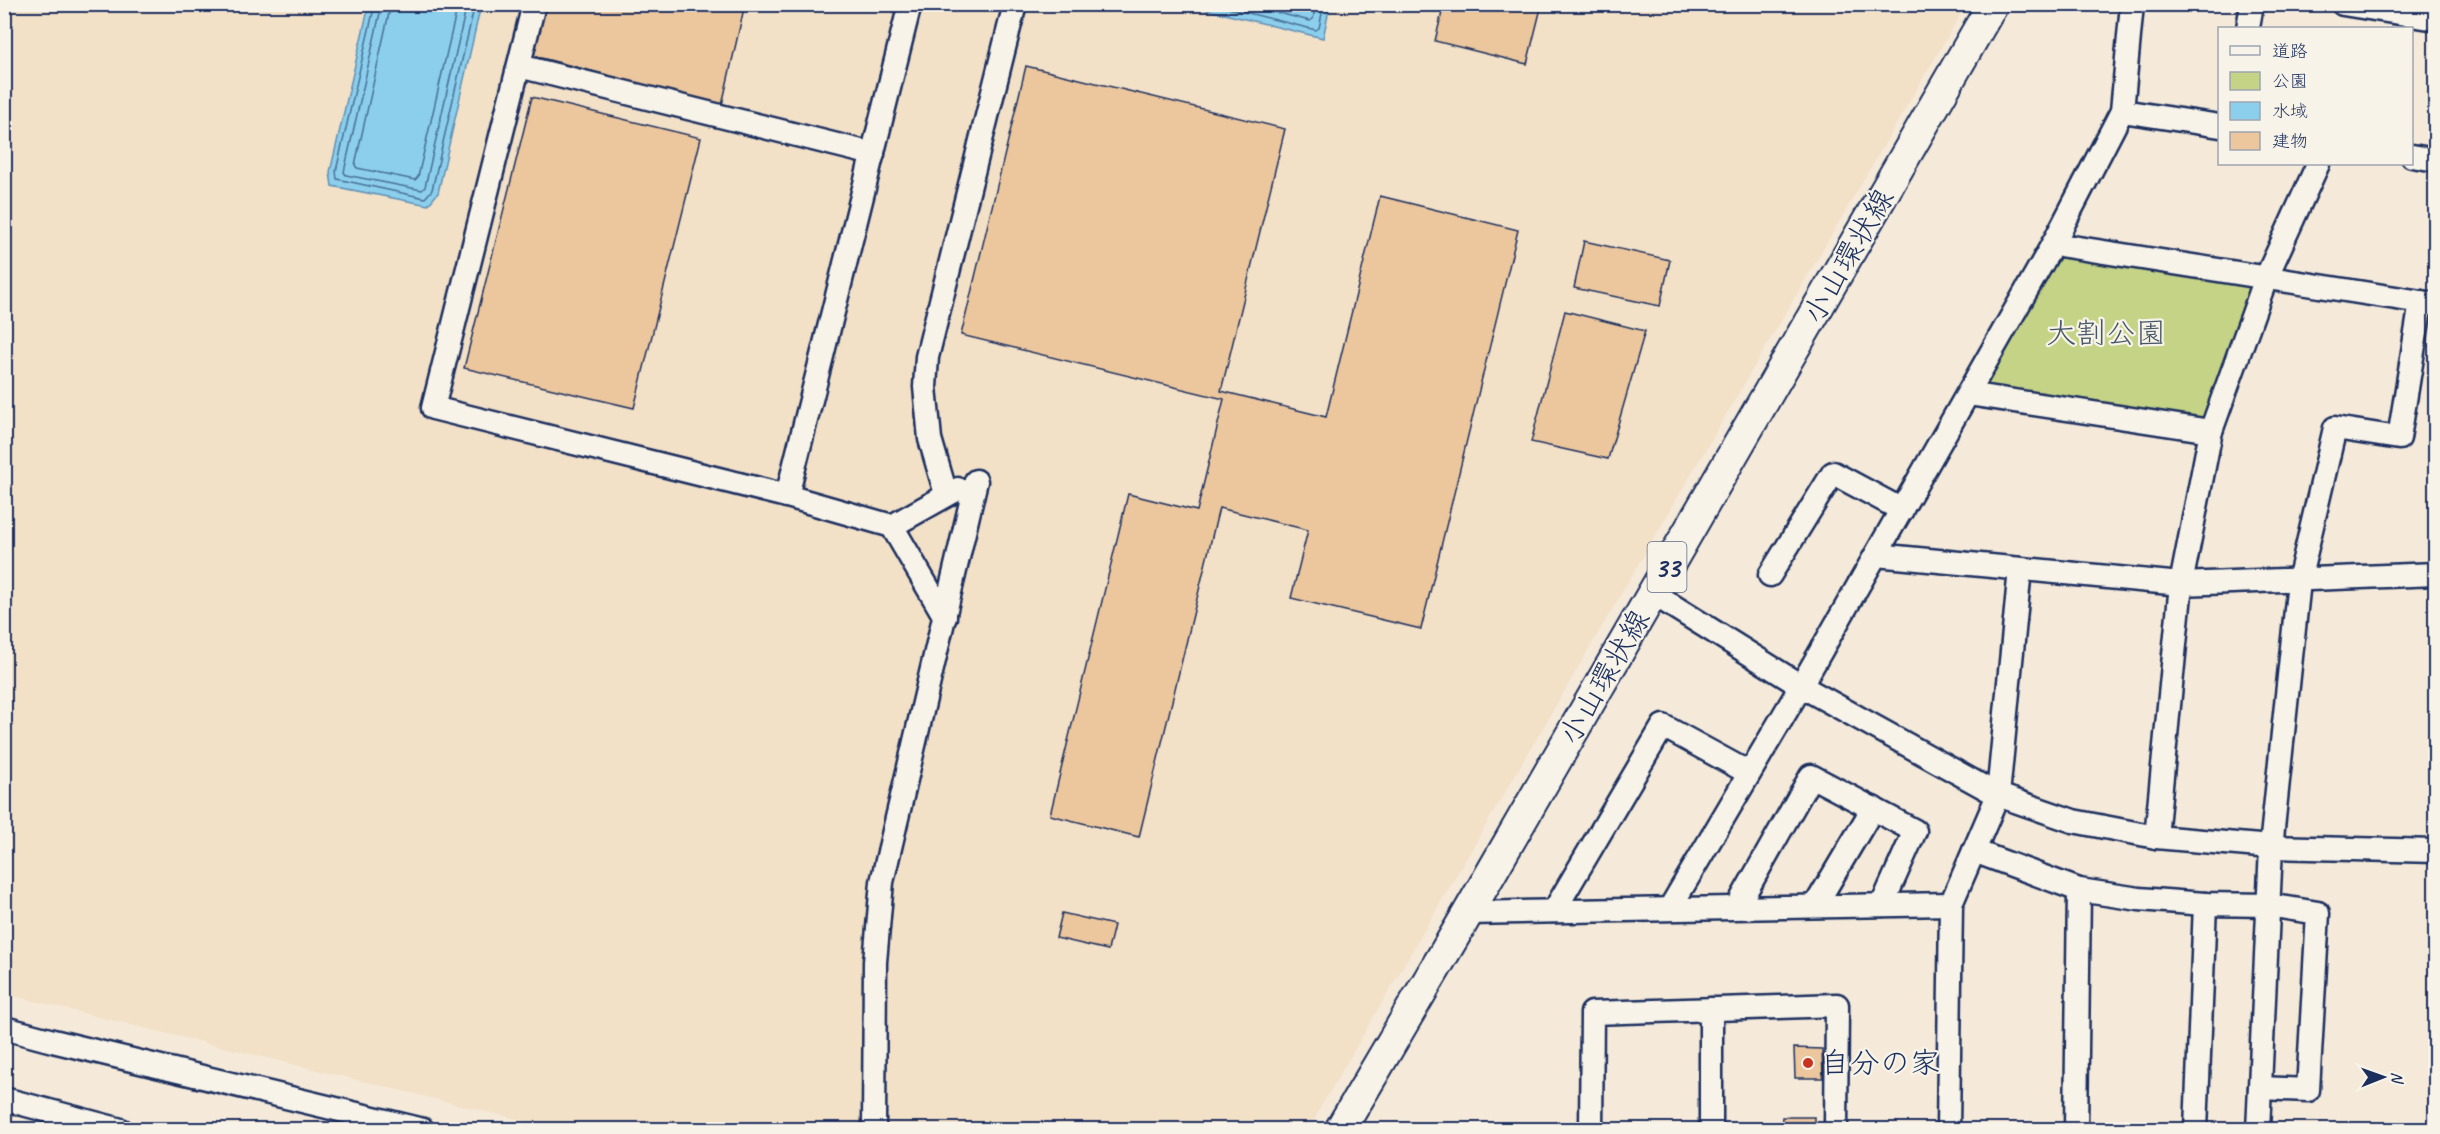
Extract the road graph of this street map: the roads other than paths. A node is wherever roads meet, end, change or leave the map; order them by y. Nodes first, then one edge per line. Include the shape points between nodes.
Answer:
1 (534, 4) edge
2 (910, 4) edge
3 (1015, 4) edge
4 (1993, 4) edge
5 (2132, 4) edge
6 (2252, 4) edge
7 (2343, 4) edge
8 (2398, 16) edge
9 (2436, 19) edge
10 (2248, 27) edge
11 (519, 66) junction
12 (2122, 111) junction
13 (2218, 126) edge
14 (873, 154) junction
15 (2413, 156) edge
16 (2436, 160) edge
17 (2318, 165) edge
18 (2053, 244) junction
19 (2266, 278) junction
20 (2428, 303) edge
21 (1968, 394) junction
22 (2211, 431) junction
23 (946, 494) junction
24 (787, 496) junction
25 (1902, 510) junction
26 (892, 526) junction
27 (1876, 555) junction
28 (2020, 569) junction
29 (1770, 574) dead end
30 (2436, 574) edge
31 (2299, 581) junction
32 (2181, 585) junction
33 (1652, 593) junction
34 (945, 617) junction
35 (1801, 686) junction
36 (1749, 773) junction
37 (1998, 795) junction
38 (1873, 808) junction
39 (2156, 837) junction
40 (2271, 847) junction
41 (1974, 851) junction
42 (2436, 851) edge
43 (2079, 890) junction
44 (1951, 904) junction
45 (2205, 904) junction
46 (1882, 905) junction
47 (2268, 905) junction
48 (1815, 906) junction
49 (1737, 907) junction
50 (1670, 908) junction
51 (1554, 911) junction
52 (1468, 913) junction
53 (1711, 1009) junction
54 (4, 1028) edge
55 (2260, 1088) junction
56 (4, 1099) edge
57 (395, 1126) edge
58 (113, 1128) edge
59 (423, 1130) edge
60 (874, 1130) edge
61 (1340, 1130) edge
62 (1591, 1130) edge
63 (1711, 1130) edge
64 (1836, 1130) edge
65 (1948, 1130) edge
66 (2076, 1130) edge
67 (2196, 1130) edge
68 (2258, 1130) edge

1 - 11 street
2 - 14 street
3 - 23 street via 927,357 925,387 930,439
4 - 33 main road, 小山環状線 / 33
5 - 12 street
6 - 10 street
7 - 8 street
8 - 9 street
11 - 14 street
11 - 24 street via 433,408
12 - 13 street
12 - 18 street
14 - 24 street
15 - 16 street
17 - 19 street
18 - 19 street
18 - 21 street
19 - 20 street
19 - 22 street
20 - 31 street via 2399,438 2335,428
21 - 22 street
21 - 25 street
22 - 32 street
23 - 26 street
23 - 34 street via 976,481
24 - 26 street
25 - 27 street
25 - 29 street via 1833,473
26 - 34 street
27 - 28 street
27 - 35 street
28 - 32 street
28 - 37 street
30 - 31 street
31 - 32 street
31 - 40 street
32 - 39 street
33 - 35 street
33 - 52 main road, 小山環状線 / 33
34 - 60 street via 882,882 875,962
35 - 36 street
35 - 37 street
36 - 50 street
36 - 51 street via 1663,726
37 - 39 street via 2073,821
37 - 41 street
38 - 46 street via 1915,831
38 - 48 street
38 - 49 street via 1811,776
39 - 40 street
40 - 42 street
40 - 47 street
41 - 43 street
41 - 44 street
43 - 45 street
43 - 66 street
44 - 46 street
44 - 65 street
45 - 47 street
45 - 67 street
46 - 48 street
47 - 55 street
47 - 55 street via 2318,913 2308,1090
48 - 49 street
49 - 50 street
50 - 51 street
51 - 52 street
52 - 61 main road, 小山環状線 / 33
53 - 62 street via 1593,1013
53 - 63 street
53 - 64 street via 1837,1005
54 - 57 street
55 - 68 street
56 - 58 street
57 - 59 street

